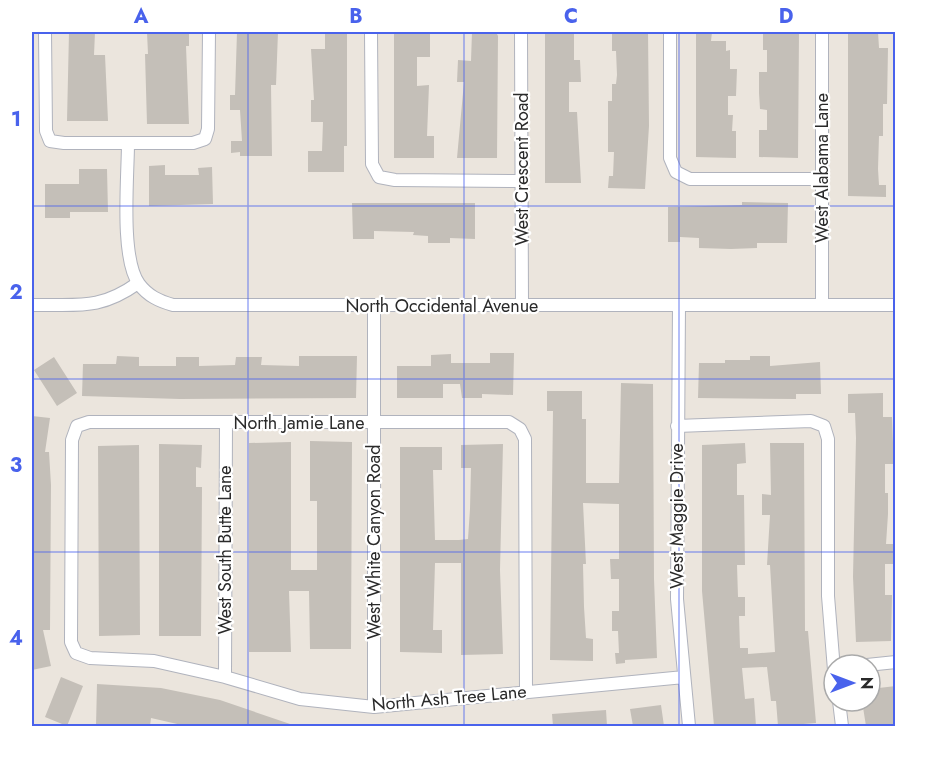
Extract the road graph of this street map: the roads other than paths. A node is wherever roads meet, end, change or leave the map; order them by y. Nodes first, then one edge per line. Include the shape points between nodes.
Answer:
1 (45, 32) edge
2 (209, 32) edge
3 (371, 32) edge
4 (521, 32) edge
5 (670, 32) edge
6 (822, 32) edge
7 (128, 142) junction
8 (822, 179) junction
9 (522, 181) junction
10 (138, 283) junction
11 (32, 304) edge
12 (679, 305) junction
13 (822, 305) junction
14 (896, 305) edge
15 (374, 306) junction
16 (522, 306) junction
17 (226, 422) junction
18 (374, 423) junction
19 (677, 426) junction
20 (76, 653) joint
21 (833, 653) edge
22 (684, 676) junction
23 (225, 677) junction
24 (526, 691) junction
25 (374, 707) junction
26 (689, 726) edge

1 - 7 street via 46,131 50,141
2 - 7 street via 205,139
3 - 9 street via 372,164 379,177
4 - 9 street, West Crescent Road
5 - 8 street via 670,158 676,172 690,179
6 - 8 street, West Alabama Lane
7 - 10 street, North Occidental Avenue via 128,248 130,267
8 - 13 street, West Alabama Lane
9 - 16 street, West Crescent Road
10 - 11 street via 102,303
10 - 15 street, North Occidental Avenue via 149,294 173,305
12 - 13 street, North Occidental Avenue
12 - 16 street, North Occidental Avenue
12 - 19 street, West Maggie Drive
13 - 14 street, North Occidental Avenue
15 - 16 street, North Occidental Avenue
15 - 18 street, West White Canyon Road
17 - 18 street, North Jamie Lane
17 - 20 street, North Jamie Lane via 89,422 77,426 72,440 71,642
17 - 23 street, West South Butte Lane
18 - 24 street, North Jamie Lane via 509,422 520,429 525,439
18 - 25 street, West White Canyon Road
19 - 21 street via 811,421 824,426 828,439 828,596
19 - 22 street, West Maggie Drive via 677,599
20 - 23 street, North Ash Tree Lane via 90,658 154,661
22 - 24 street, North Ash Tree Lane
22 - 26 street, West Maggie Drive
23 - 25 street, North Ash Tree Lane via 300,699
24 - 25 street, North Ash Tree Lane

